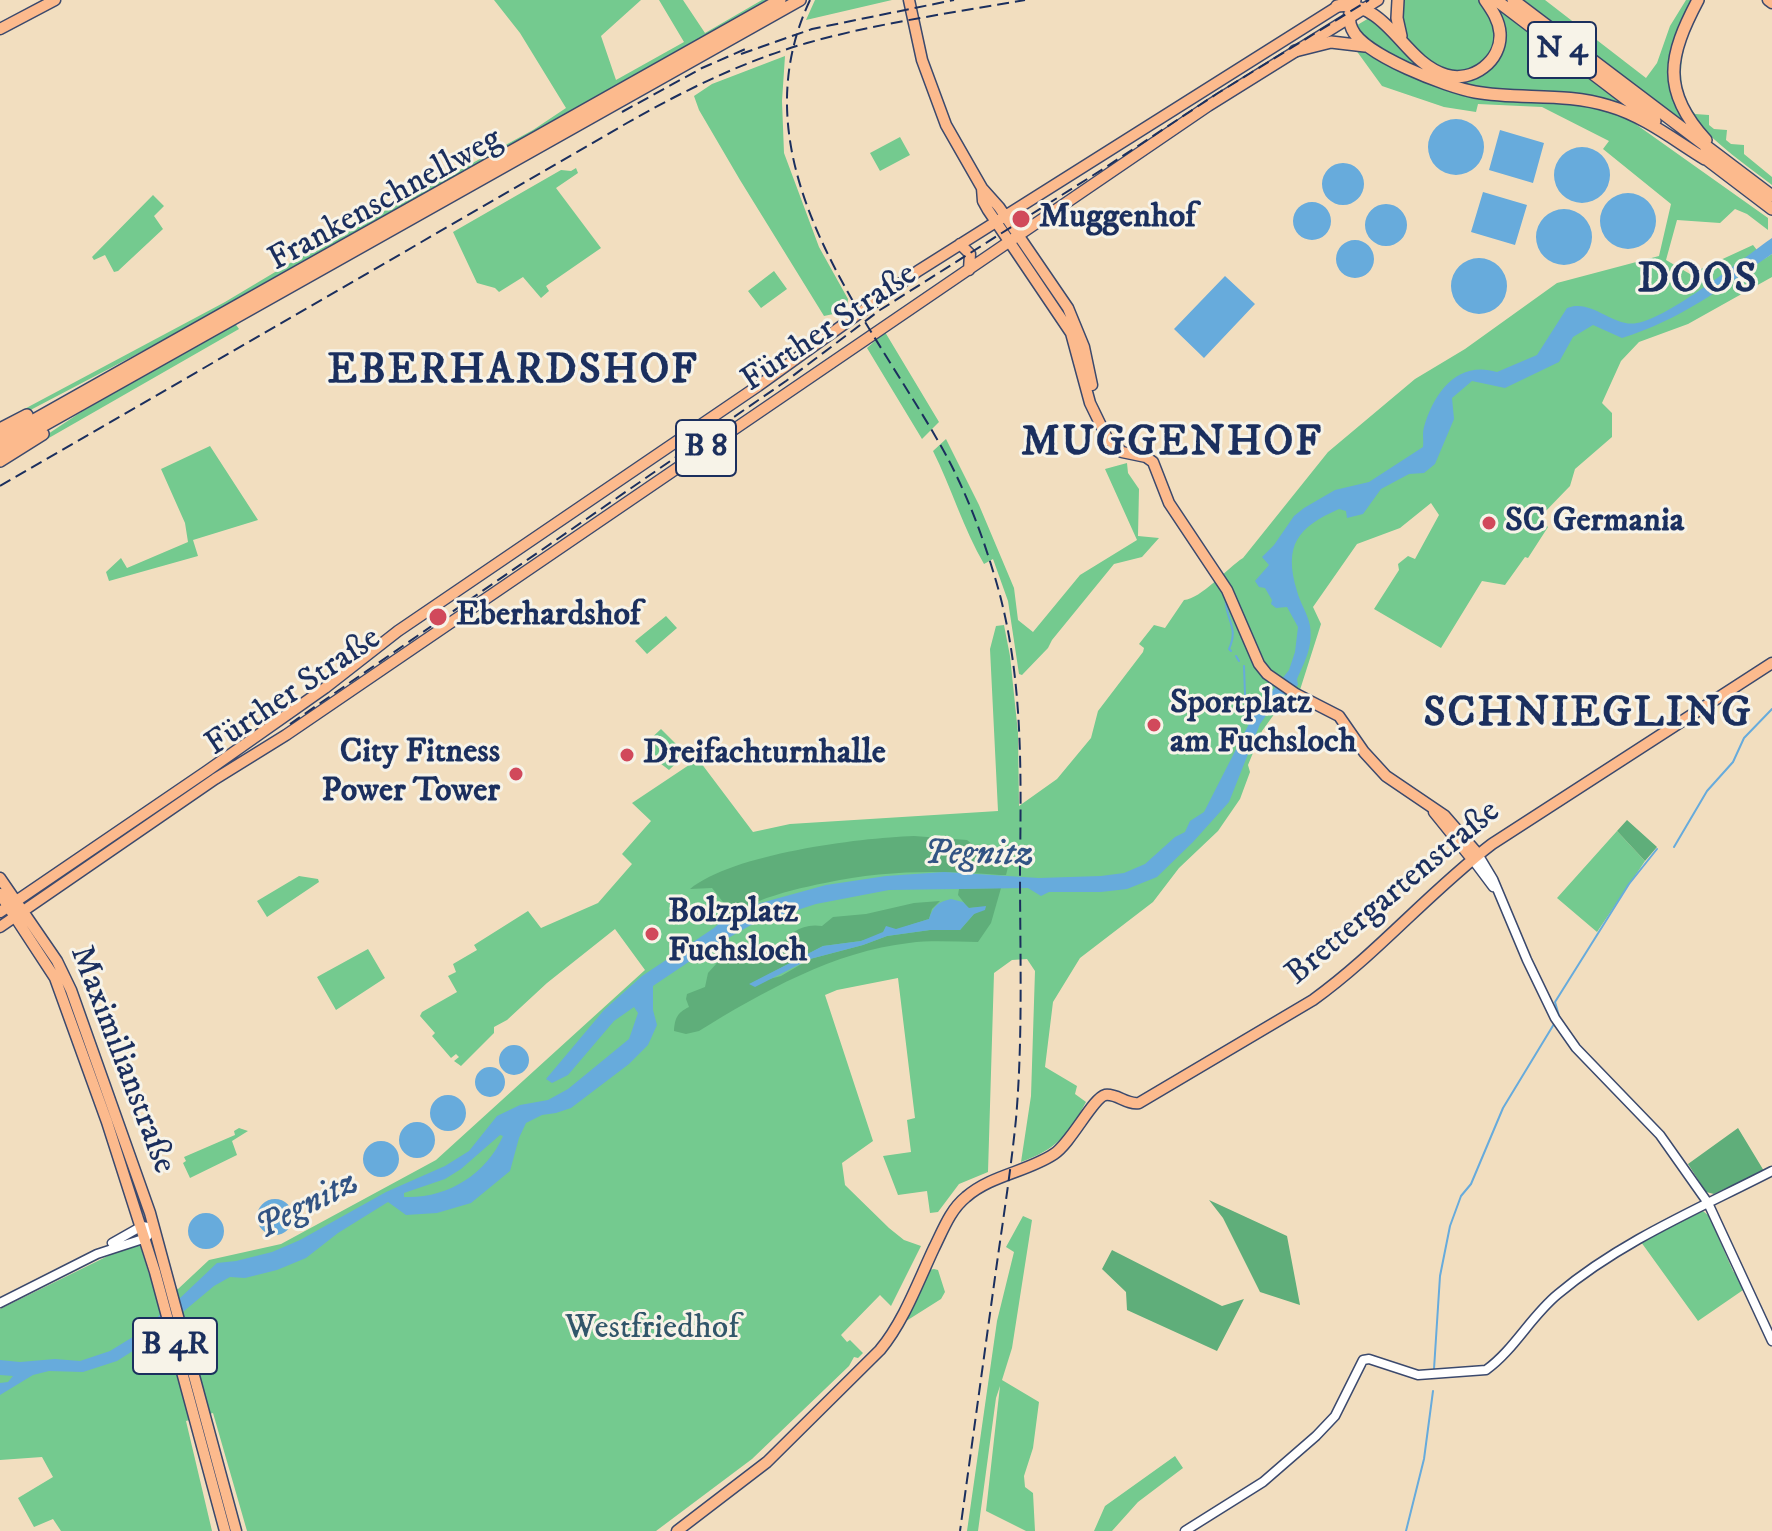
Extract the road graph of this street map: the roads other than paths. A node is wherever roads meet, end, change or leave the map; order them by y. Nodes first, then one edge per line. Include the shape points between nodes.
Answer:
1 (55, 0) edge
2 (780, 0) edge
3 (800, 0) edge
4 (909, 0) edge
5 (1378, 0) edge
6 (1398, 0) edge
7 (1485, 0) edge
8 (1496, 0) edge
9 (1513, 0) edge
10 (1698, 0) edge
11 (1348, 2) edge
12 (1366, 7) junction
13 (1349, 18) junction
14 (0, 29) edge
15 (1369, 47) junction
16 (1407, 47) junction
17 (1295, 51) junction
18 (1216, 83) junction
19 (1224, 95) junction
20 (1630, 96) junction
21 (1178, 107) junction
22 (1185, 121) junction
23 (1705, 159) junction
24 (1725, 161) junction
25 (1772, 196) edge
26 (1023, 205) junction
27 (1772, 209) edge
28 (1000, 218) junction
29 (1037, 224) junction
30 (1019, 236) junction
31 (1010, 243) junction
32 (960, 244) junction
33 (969, 270) junction
34 (82, 399) junction
35 (1096, 414) junction
36 (0, 429) edge
37 (0, 439) edge
38 (0, 450) edge
39 (0, 461) edge
40 (1772, 663) edge
41 (1475, 857) junction
42 (0, 878) edge
43 (0, 894) edge
44 (12, 909) edge
45 (0, 927) edge
46 (1772, 1171) edge
47 (1708, 1203) junction
48 (142, 1226) junction
49 (154, 1228) junction
50 (146, 1238) junction
51 (97, 1254) junction
52 (160, 1271) junction
53 (0, 1303) edge
54 (1772, 1341) edge
55 (200, 1418) junction
56 (225, 1531) edge
57 (236, 1531) edge
58 (677, 1531) edge
59 (1185, 1531) edge

1 - 14 main road
2 - 34 highway, Frankenschnellweg
3 - 34 highway, Frankenschnellweg
4 - 28 main road via 932,91 952,138
5 - 12 main road, Fürther Straße / B 8
6 - 16 highway via 1398,25
7 - 16 highway via 1496,17 1500,43 1478,72 1445,75
8 - 20 highway, N 4
9 - 20 highway, N 4
10 - 24 highway via 1676,48 1674,85 1686,115
11 - 12 highway
11 - 13 highway
11 - 18 main road, Fürther Straße / B 8
12 - 13 main road, Fürther Straße / B 8
12 - 16 highway via 1381,16
13 - 15 highway via 1355,34
13 - 17 main road, Fürther Straße / B 8
15 - 17 highway via 1331,42
15 - 23 highway via 1455,88 1607,105 1641,119
17 - 19 main road, Fürther Straße / B 8
18 - 19 main road via 1217,92
18 - 21 main road, Fürther Straße / B 8
19 - 22 main road, Fürther Straße / B 8
20 - 23 highway
20 - 24 highway
21 - 22 main road via 1185,112
21 - 26 main road, Fürther Straße / B 8
22 - 29 main road, Fürther Straße / B 8
23 - 27 highway
24 - 25 highway
26 - 28 main road, Fürther Straße / B 8
26 - 29 main road via 1024,217
28 - 30 main road
28 - 31 main road
28 - 32 main road, Fürther Straße / B 8
29 - 30 main road, Fürther Straße / B 8
30 - 31 main road, Fürther Straße / B 8
30 - 35 main road via 1075,322
31 - 33 main road, Fürther Straße / B 8
31 - 35 main road via 1070,331
32 - 33 main road via 970,254
32 - 44 main road, Fürther Straße / B 8 via 395,633
33 - 44 main road, Fürther Straße / B 8
34 - 36 highway via 48,405
34 - 37 highway, Frankenschnellweg
34 - 38 highway, Frankenschnellweg
34 - 39 highway via 60,423
35 - 41 main road via 1113,446 1153,462 1169,503 1220,579 1274,678 1339,716 1392,782 1428,804
40 - 41 main road, Brettergartenstraße
41 - 47 street via 1565,1033 1652,1125
41 - 58 main road, Brettergartenstraße via 1313,1000 1143,1101 1102,1096 1059,1151 963,1199 880,1350 762,1466
42 - 44 main road, Maximilianstraße / B 4R
43 - 44 main road, Maximilianstraße / B 4R
44 - 45 main road, Fürther Straße
44 - 48 main road, Maximilianstraße / B 4R via 55,978
44 - 49 main road, Maximilianstraße / B 4R via 67,981
46 - 47 street
47 - 54 street
47 - 59 street via 1567,1287 1486,1370 1418,1375 1366,1359 1360,1362 1335,1416 1316,1436 1263,1482
48 - 49 street
48 - 50 main road, B 4R
48 - 51 street
49 - 50 street
49 - 52 main road, B 4R
50 - 51 street
50 - 52 main road, B 4R
51 - 53 street
52 - 55 main road, B 4R
55 - 56 main road, B 4R
55 - 57 main road, B 4R

